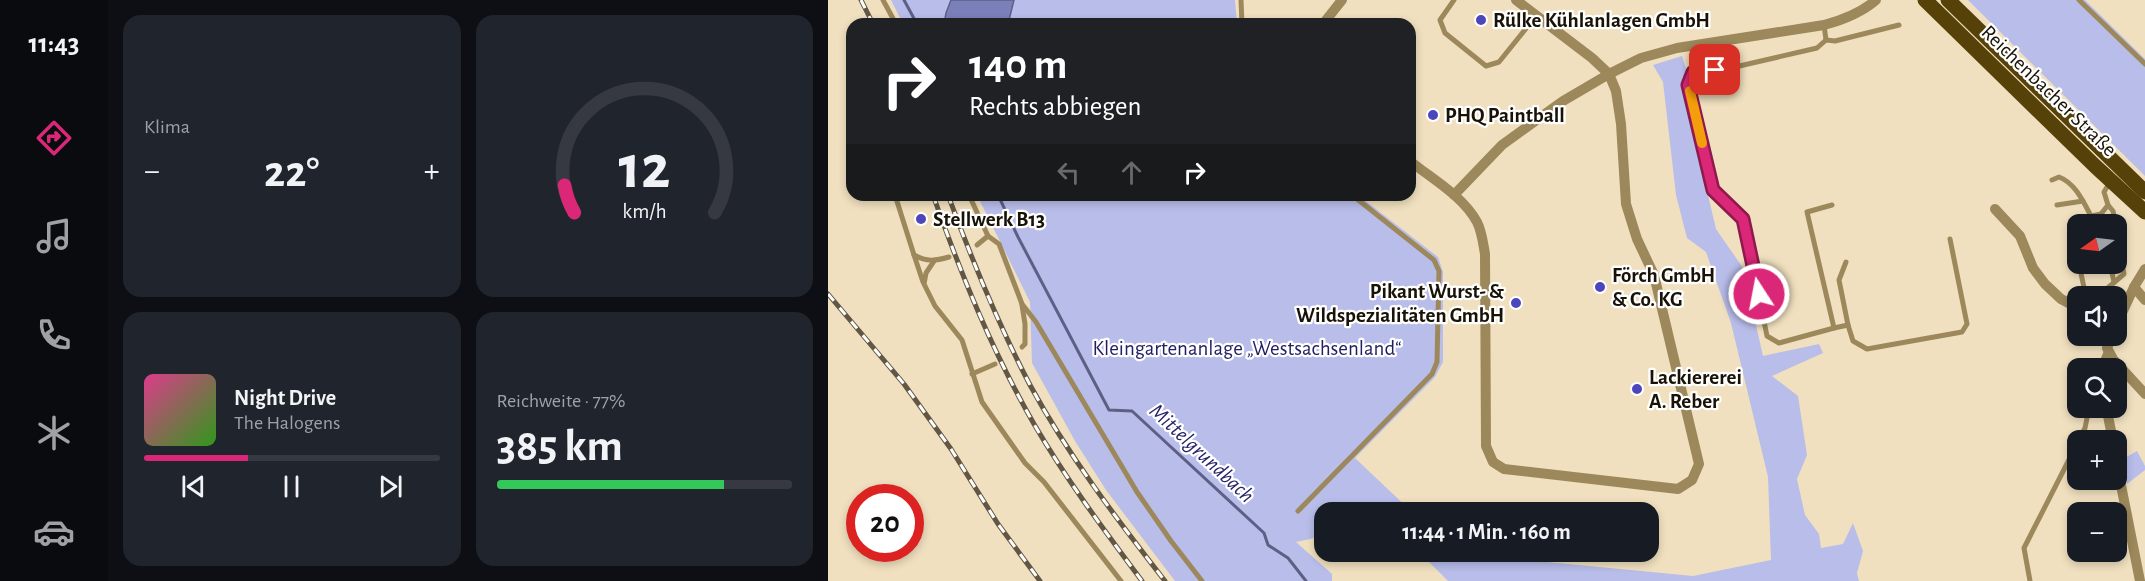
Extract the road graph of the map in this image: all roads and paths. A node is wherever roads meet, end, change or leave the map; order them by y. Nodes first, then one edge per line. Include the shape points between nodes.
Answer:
1 (883, 0) edge
2 (1241, 0) edge
3 (1342, 0) edge
4 (1454, 0) edge
5 (1516, 0) edge
6 (1876, 0) edge
7 (1925, 0) edge
8 (1948, 0) edge
9 (2079, 0) edge
10 (1536, 16) junction
11 (893, 18) edge
12 (1242, 18) edge
13 (1328, 18) edge
14 (1824, 25) junction
15 (1899, 25) dead end
16 (1826, 40) junction
17 (2145, 64) edge
18 (1609, 74) junction
19 (1416, 166) edge
20 (2052, 180) dead end
21 (2111, 181) junction
22 (2145, 192) edge
23 (1454, 195) junction
24 (897, 201) edge
25 (972, 201) edge
26 (1360, 201) edge
27 (2083, 201) junction
28 (1832, 205) dead end
29 (2057, 205) dead end
30 (2108, 205) junction
31 (1995, 209) dead end
32 (2145, 212) edge
33 (2090, 214) edge
34 (2101, 214) edge
35 (2114, 214) edge
36 (988, 236) junction
37 (1950, 239) dead end
38 (977, 245) dead end
39 (914, 255) junction
40 (949, 257) dead end
41 (934, 261) junction
42 (1846, 262) dead end
43 (2145, 269) edge
44 (2112, 274) edge
45 (2124, 274) edge
46 (2114, 282) junction
47 (924, 284) junction
48 (2110, 286) edge
49 (2134, 287) junction
50 (2145, 300) edge
51 (2067, 302) edge
52 (2127, 302) edge
53 (1022, 304) junction
54 (1848, 325) junction
55 (1834, 328) junction
56 (1022, 347) dead end
57 (2107, 348) joint
58 (2103, 358) edge
59 (2110, 358) edge
60 (995, 364) dead end
61 (972, 374) junction
62 (2127, 378) edge
63 (2145, 394) edge
64 (2067, 464) edge
65 (2122, 490) edge
66 (1298, 511) dead end
67 (1121, 581) edge
68 (1202, 581) edge
69 (2030, 581) edge
70 (2140, 581) edge

1 - 11 lane
2 - 12 lane
3 - 13 street
4 - 10 lane via 1440,20 1445,33 1486,66 1499,62
5 - 10 street
6 - 14 street via 1844,19
7 - 21 main road, Reichenbacher Straße
8 - 22 main road, Reichenbacher Straße
9 - 17 lane
10 - 18 street
14 - 16 lane
14 - 18 street via 1677,48 1641,58
15 - 16 lane
16 - 55 lane via 1817,48 1722,70 1702,68 1693,72 1688,85 1713,190 1743,219 1767,336 1779,343
18 - 23 street via 1502,145
18 - 23 street via 1621,124 1626,204 1654,275 1699,464 1692,480 1678,489 1504,468 1493,462 1486,446 1485,254 1475,219
19 - 23 street
20 - 27 lane via 2068,180
21 - 30 lane via 2104,192
21 - 32 main road, Reichenbacher Straße
24 - 39 lane
25 - 36 lane
26 - 66 lane via 1434,260 1439,271 1437,362 1432,374
27 - 29 lane
27 - 33 lane
28 - 55 lane via 1807,212
30 - 34 lane
30 - 35 lane
31 - 51 street via 2020,236 2045,285
36 - 38 lane
36 - 53 lane via 999,244
37 - 54 lane via 1967,324 1962,332 1867,349 1852,341
39 - 41 lane
39 - 47 lane
40 - 41 lane
41 - 47 lane
42 - 54 lane via 1839,280
43 - 49 street
44 - 46 lane
45 - 46 lane
46 - 48 lane
47 - 61 lane via 935,306 962,340
49 - 50 street
49 - 52 street
53 - 56 lane
53 - 68 lane via 1137,492
54 - 55 lane
57 - 58 lane
57 - 59 street
60 - 61 lane
61 - 67 lane via 982,402 1025,463
62 - 63 street
64 - 69 lane via 2024,548
65 - 70 street

